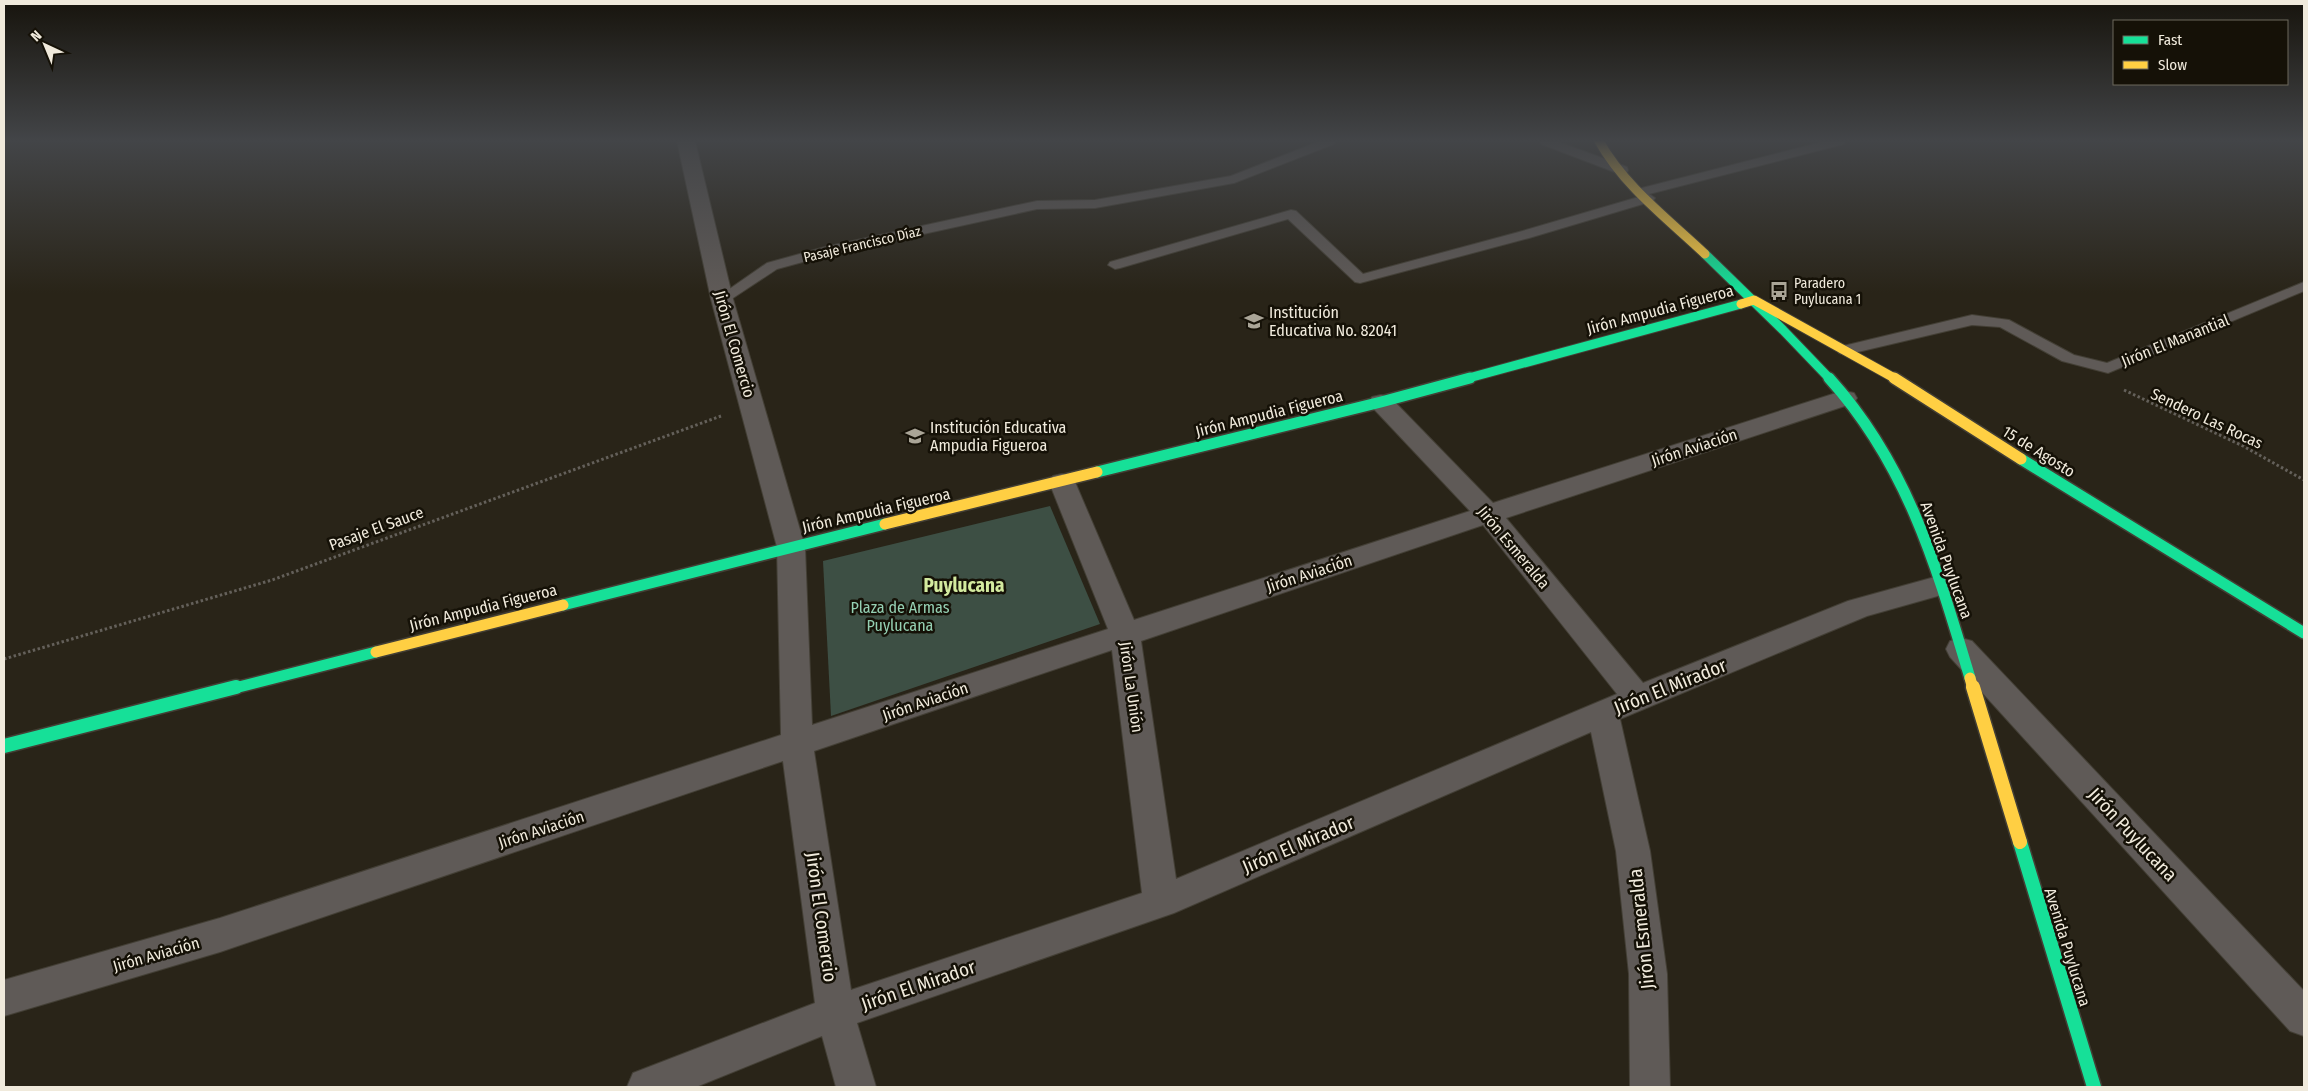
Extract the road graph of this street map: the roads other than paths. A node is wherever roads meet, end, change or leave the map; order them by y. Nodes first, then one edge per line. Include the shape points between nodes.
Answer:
1 (697, 192) edge
2 (1162, 192) edge
3 (1643, 192) edge
4 (1657, 192) edge
5 (1646, 195) junction
6 (1115, 265) dead end
7 (2304, 286) edge
8 (722, 299) junction
9 (1754, 300) junction
10 (1845, 350) junction
11 (1845, 398) junction
12 (1381, 402) junction
13 (1062, 482) junction
14 (1488, 514) junction
15 (791, 547) junction
16 (1942, 585) junction
17 (2304, 633) edge
18 (1125, 635) junction
19 (1961, 649) junction
20 (1638, 698) junction
21 (1603, 713) junction
22 (797, 744) junction
23 (4, 746) edge
24 (1161, 902) junction
25 (4, 998) edge
26 (835, 1014) junction
27 (2304, 1018) edge
28 (647, 1087) edge
29 (856, 1087) edge
30 (1650, 1087) edge
31 (2094, 1087) edge

1 - 8 street, Jirón El Comercio
2 - 8 lane, Pasaje Francisco Díaz via 1095,204 1037,206 830,250 772,266
3 - 5 street, Avenida Puylucana
4 - 5 lane
5 - 6 lane via 1524,235 1360,279 1291,214
5 - 9 street, Avenida Puylucana
7 - 10 lane, Jirón El Manantial via 2108,368 2068,358 2004,323 1972,320
8 - 15 street, Jirón El Comercio
9 - 10 street, 15 de Agosto
9 - 11 street, Avenida Puylucana
9 - 12 street, Jirón Ampudia Figueroa
10 - 17 street, 15 de Agosto via 1912,388 1980,434
11 - 14 street, Jirón Aviación
11 - 16 street, Avenida Puylucana via 1888,457 1913,509
12 - 13 street, Jirón Ampudia Figueroa
12 - 14 street, Jirón Esmeralda
13 - 15 street, Jirón Ampudia Figueroa
13 - 18 street, Jirón La Unión
14 - 18 street, Jirón Aviación
14 - 20 street, Jirón Esmeralda
15 - 22 street, Jirón El Comercio
15 - 23 street, Jirón Ampudia Figueroa
16 - 19 street, Avenida Puylucana
16 - 20 street, Jirón El Mirador via 1858,608
18 - 22 street, Jirón Aviación
18 - 24 street, Jirón La Unión
19 - 27 street, Jirón Puylucana
19 - 31 street, Avenida Puylucana
20 - 21 street, Jirón El Mirador
21 - 24 street, Jirón El Mirador
21 - 30 street, Jirón Esmeralda via 1632,852 1647,965
22 - 25 street, Jirón Aviación via 220,935
22 - 26 street, Jirón El Comercio
24 - 26 street, Jirón El Mirador
26 - 28 street, Jirón El Mirador
26 - 29 street, Jirón El Comercio

